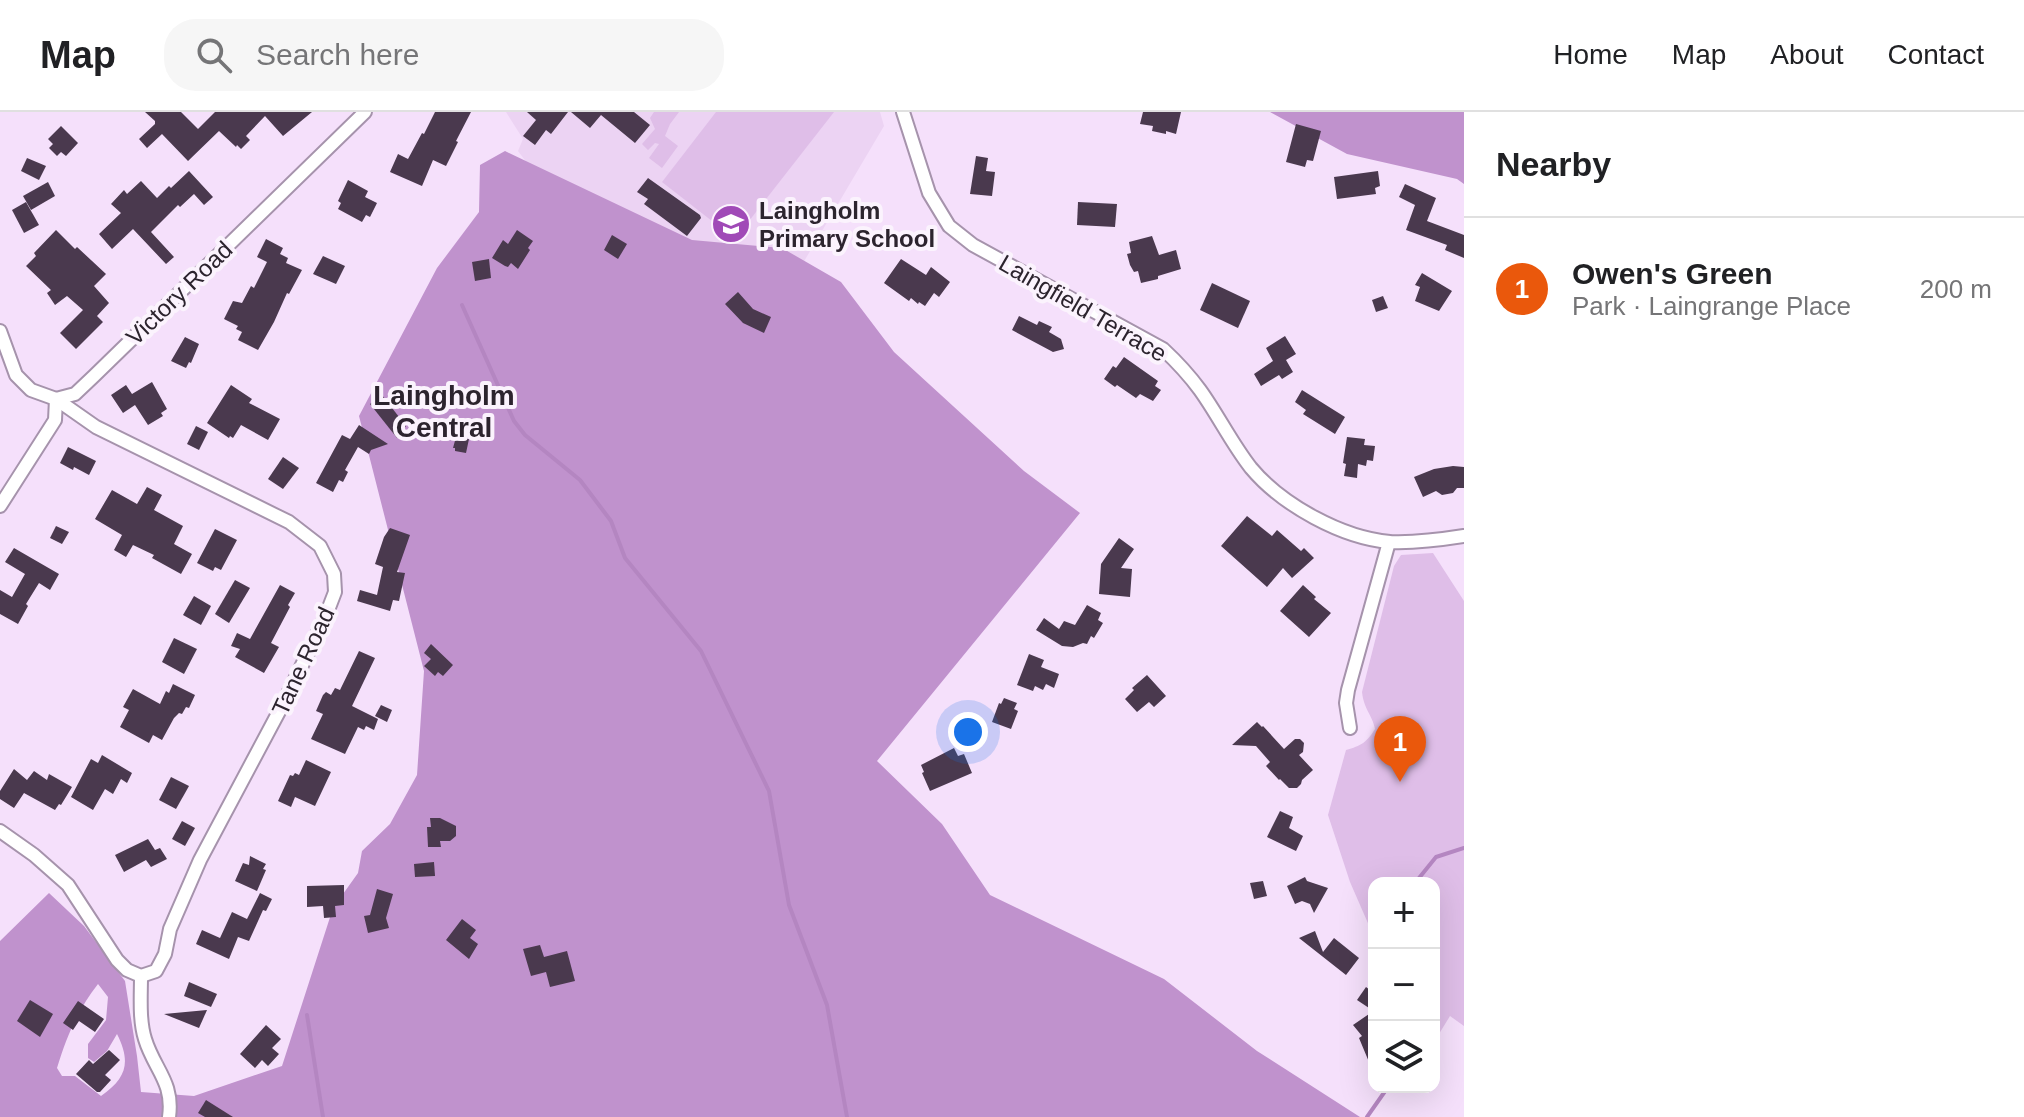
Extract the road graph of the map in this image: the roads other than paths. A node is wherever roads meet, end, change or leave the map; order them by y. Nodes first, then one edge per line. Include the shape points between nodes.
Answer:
1 (365, 112) edge
2 (903, 112) edge
3 (0, 331) edge
4 (56, 399) junction
5 (0, 506) edge
6 (1464, 536) edge
7 (1389, 542) junction
8 (1350, 728) dead end
9 (0, 831) edge
10 (141, 976) junction
11 (169, 1117) edge

1 - 4 street, Victory Road via 85,385
2 - 7 street, Laingfield Terrace via 929,193 949,226 973,245 1163,349 1199,389 1250,467 1286,499 1341,529
3 - 4 street via 16,375 31,390
4 - 5 street via 55,420
4 - 10 street, Tane Road via 96,427 289,522 320,546 334,574 335,592 325,618 200,860 170,929 165,954 156,971
6 - 7 street, Laingfield Terrace
7 - 8 street via 1348,690
9 - 10 street via 68,885 117,960
10 - 11 street via 145,1040 167,1084

